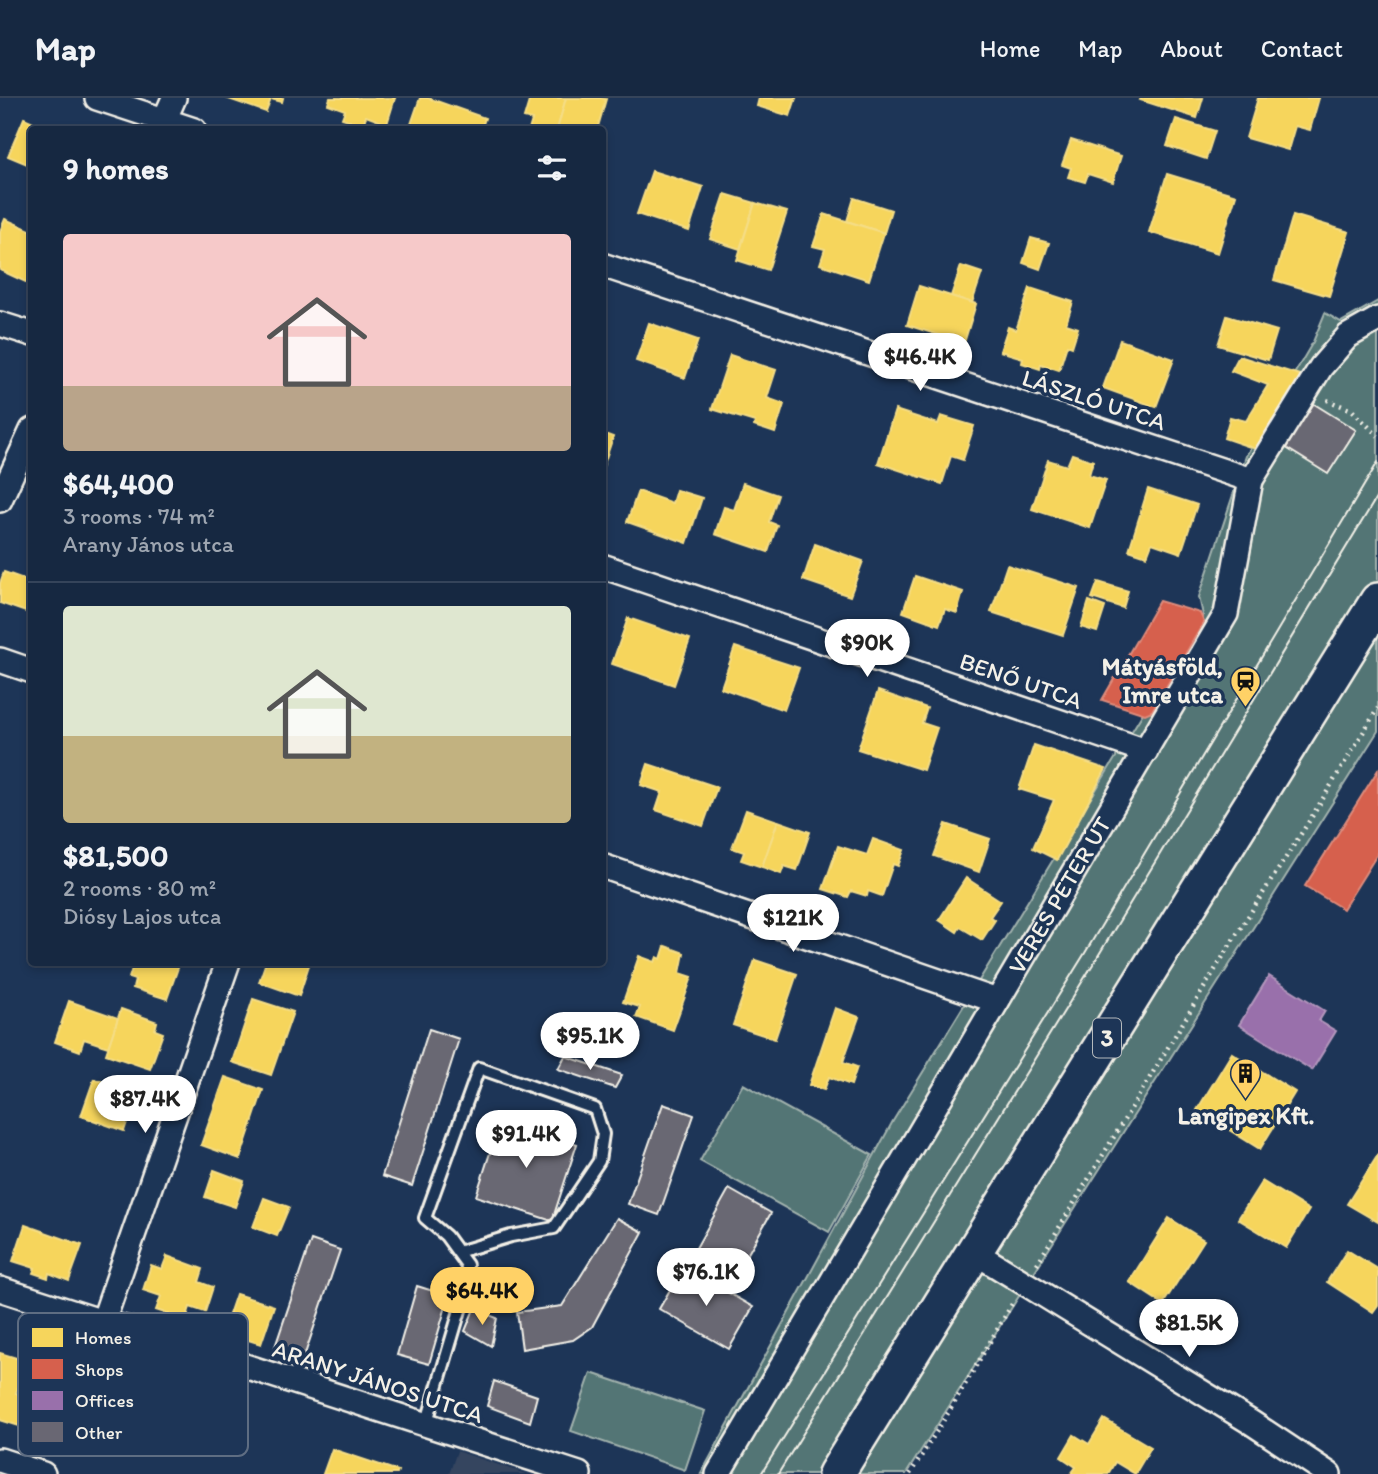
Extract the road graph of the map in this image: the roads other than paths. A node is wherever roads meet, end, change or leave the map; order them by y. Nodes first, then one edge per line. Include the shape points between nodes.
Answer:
1 (97, 98) edge
2 (174, 98) edge
3 (162, 125) edge
4 (606, 266) edge
5 (1378, 319) edge
6 (0, 324) edge
7 (28, 333) edge
8 (28, 439) edge
9 (1251, 480) junction
10 (0, 500) edge
11 (606, 567) edge
12 (1378, 601) edge
13 (0, 660) edge
14 (28, 670) edge
15 (1146, 751) junction
16 (606, 867) edge
17 (227, 966) edge
18 (997, 1001) junction
19 (458, 1252) junction
20 (974, 1252) junction
21 (0, 1289) edge
22 (75, 1313) edge
23 (106, 1313) edge
24 (248, 1367) edge
25 (426, 1425) junction
26 (0, 1460) edge
27 (43, 1474) edge
28 (579, 1474) edge
29 (718, 1474) edge
30 (836, 1474) edge
31 (1329, 1474) edge

1 - 3 street
2 - 3 street
4 - 9 street, LÁSZLÓ UTCA
5 - 9 street, VERES PÉTER ÚT via 1348,336 1321,367
6 - 7 street
8 - 10 street
9 - 15 street, VERES PÉTER ÚT via 1226,614
11 - 15 street, BENŐ UTCA
12 - 20 main road, 3
13 - 14 street
15 - 18 street, VERES PÉTER ÚT
16 - 18 street
17 - 23 street
18 - 29 street, VERES PÉTER ÚT
19 - 19 lane via 425,1218 479,1068 595,1109 603,1134 599,1161 554,1228
19 - 25 lane via 467,1265 466,1290
20 - 30 main road, 3
20 - 31 street
21 - 22 street, ARANY JÁNOS UTCA
24 - 25 street, ARANY JÁNOS UTCA
25 - 28 street, ARANY JÁNOS UTCA
26 - 27 street

